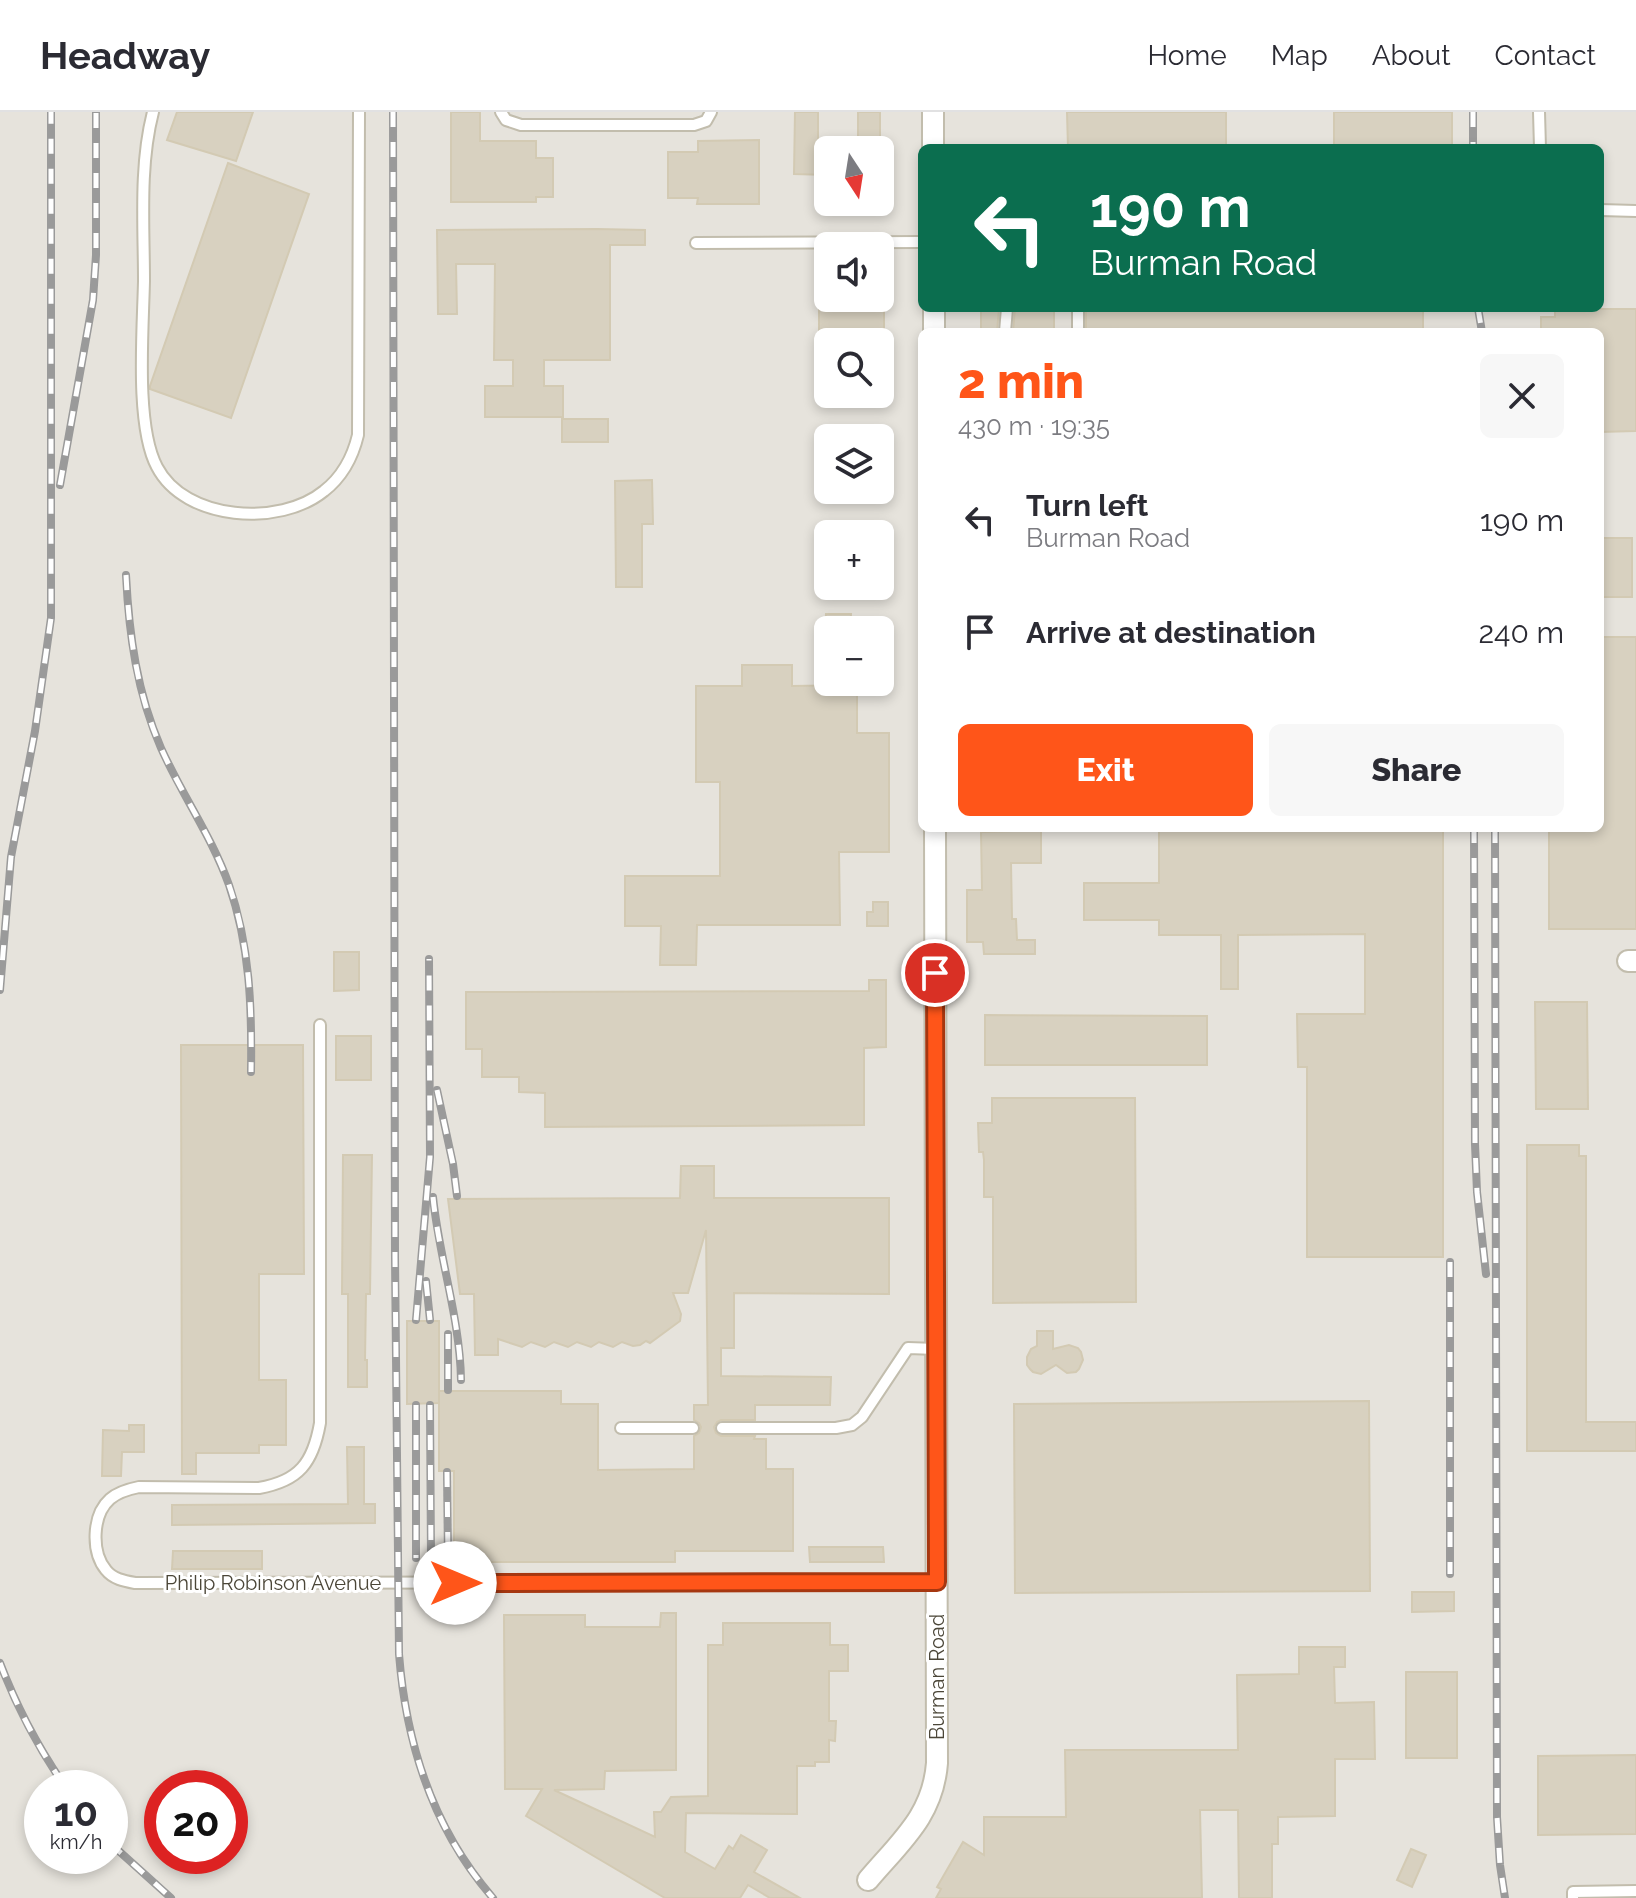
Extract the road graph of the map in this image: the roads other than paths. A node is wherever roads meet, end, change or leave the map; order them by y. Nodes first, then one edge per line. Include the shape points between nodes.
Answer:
1 (153, 112) edge
2 (359, 112) edge
3 (501, 112) edge
4 (711, 112) edge
5 (933, 112) edge
6 (1539, 112) edge
7 (933, 144) edge
8 (1540, 144) edge
9 (1604, 210) edge
10 (1636, 211) edge
11 (918, 242) edge
12 (696, 243) dead end
13 (935, 832) edge
14 (320, 1025) dead end
15 (936, 1349) junction
16 (621, 1428) dead end
17 (693, 1428) dead end
18 (722, 1428) dead end
19 (937, 1582) junction
20 (868, 1880) dead end
21 (1636, 1891) edge
22 (1573, 1898) edge

1 - 2 lane via 145,187 143,385 150,450 177,490 218,511 241,514 269,513 310,500 337,479 354,450
3 - 4 lane via 521,125 694,125 706,121
5 - 7 street
6 - 8 lane
9 - 10 lane
11 - 12 lane
13 - 15 street, Burman Road
14 - 19 lane, Philip Robinson Avenue via 320,1423 315,1446 301,1470 271,1486 139,1487 111,1498 97,1529 98,1553 106,1571 124,1581 187,1583
15 - 18 lane via 908,1348 852,1425
15 - 19 street, Burman Road
16 - 17 lane
19 - 20 street, Burman Road via 936,1778 927,1808
21 - 22 lane via 1573,1892

